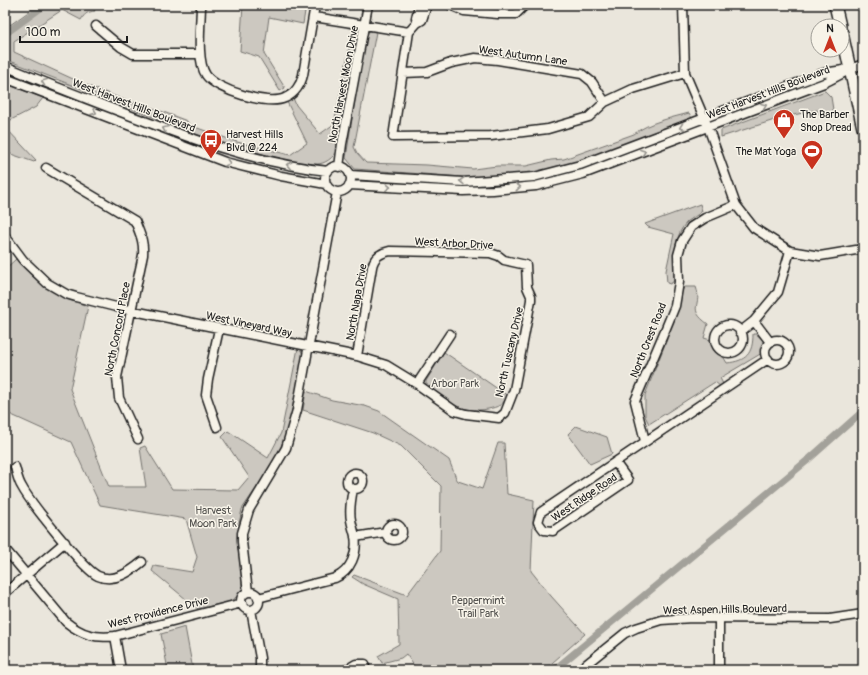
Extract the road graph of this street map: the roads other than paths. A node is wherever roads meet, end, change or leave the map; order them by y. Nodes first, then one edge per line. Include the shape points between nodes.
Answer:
1 (201, 5) edge
2 (315, 5) edge
3 (368, 5) edge
4 (420, 5) edge
5 (427, 5) edge
6 (450, 5) edge
7 (525, 5) edge
8 (683, 5) edge
9 (835, 5) edge
10 (314, 17) junction
11 (838, 18) edge
12 (417, 23) junction
13 (96, 26) dead end
14 (365, 26) junction
15 (409, 32) junction
16 (200, 54) junction
17 (848, 58) edge
18 (863, 64) edge
19 (5, 66) edge
20 (850, 69) junction
21 (403, 73) junction
22 (685, 73) junction
23 (5, 78) edge
24 (605, 102) junction
25 (704, 119) junction
26 (708, 127) junction
27 (863, 128) edge
28 (339, 166) junction
29 (46, 168) dead end
30 (328, 171) junction
31 (350, 175) junction
32 (326, 184) junction
33 (349, 185) junction
34 (337, 192) junction
35 (736, 205) junction
36 (5, 236) edge
37 (863, 245) edge
38 (860, 250) edge
39 (790, 251) junction
40 (380, 254) joint
41 (526, 265) joint
42 (131, 311) junction
43 (754, 321) junction
44 (219, 329) junction
45 (740, 332) dead end
46 (450, 334) dead end
47 (770, 342) junction
48 (309, 347) junction
49 (357, 356) junction
50 (768, 359) junction
51 (417, 384) junction
52 (500, 418) joint
53 (216, 428) dead end
54 (138, 438) dead end
55 (645, 441) junction
56 (615, 462) junction
57 (15, 467) dead end
58 (353, 489) dead end
59 (386, 532) dead end
60 (355, 537) junction
61 (65, 542) junction
62 (5, 550) edge
63 (142, 562) dead end
64 (26, 575) junction
65 (248, 592) junction
66 (5, 593) edge
67 (258, 598) junction
68 (242, 603) junction
69 (251, 610) junction
70 (863, 614) edge
71 (719, 618) junction
72 (115, 636) junction
73 (365, 664) dead end
74 (121, 670) edge
75 (260, 670) edge
76 (346, 670) edge
77 (579, 670) edge
78 (719, 670) edge

1 - 16 street
2 - 10 street
3 - 14 street, North Harvest Moon Drive
4 - 12 street
5 - 12 street via 422,20
6 - 7 street via 464,11 498,14 516,14
8 - 22 street
9 - 11 main road
10 - 14 street
10 - 16 street via 302,78 295,91 285,98 270,100 223,88 211,80 203,70
12 - 15 street
13 - 16 street via 133,54
14 - 15 street
14 - 28 street, North Harvest Moon Drive
15 - 21 street
17 - 20 main road
18 - 20 street
30 -> 19 street, West Harvest Hills Boulevard via 287,165 182,136
20 - 25 street, West Harvest Hills Boulevard via 824,73
26 -> 20 street, West Harvest Hills Boulevard via 833,79
20 - 27 main road
21 - 24 street, West Autumn Lane via 427,72 475,58 498,60 582,74 592,82
21 - 24 street via 393,137 491,136 548,129 589,117
22 - 24 street via 633,88
22 - 25 street
23 -> 32 street, West Harvest Hills Boulevard via 225,162
25 - 26 street
25 -> 31 street, West Harvest Hills Boulevard via 580,165 534,177 463,182
33 -> 26 street, West Harvest Hills Boulevard via 463,191 536,186 583,174
26 - 35 street
28 - 30 street
28 - 31 street
29 - 42 street, North Concord Place via 135,222 144,244
30 - 32 street
31 - 33 street
32 - 34 street via 332,191
33 - 34 street
34 - 48 street
35 - 39 street via 754,228
35 - 55 street, North Crest Road via 691,227 682,241 678,255 679,282 675,306 635,401
36 - 42 street, West Vineyard Way via 30,268 56,289 76,297
37 - 38 street
38 - 39 street via 820,256
39 - 43 street via 778,292
40 - 41 street, West Arbor Drive via 390,251 490,253 504,260
40 - 49 street, North Napa Drive via 372,268
41 - 52 street, North Tuscany Drive via 527,287 532,300 514,390 505,413
42 - 44 street, West Vineyard Way
42 - 54 street, North Concord Place via 117,386 119,398
43 - 45 street
43 - 47 street
44 - 48 street, West Vineyard Way
44 - 53 street via 206,395
46 - 51 street
47 - 50 street via 766,350
47 - 50 street via 784,342 789,354 780,364
48 - 49 street, West Vineyard Way
48 - 65 street via 297,410 286,448 249,510 242,533
49 - 51 street, West Vineyard Way via 386,365
50 - 55 street, West Ridge Road
51 - 52 street, West Vineyard Way via 455,411
55 - 56 street, West Ridge Road
56 - 56 street, West Ridge Road via 541,512 538,522 544,530 553,532 628,480
57 - 61 street via 22,487
58 - 60 street via 350,500
59 - 60 street
60 - 67 street via 355,554 351,564 340,576
61 - 63 street via 82,563 98,576 122,576
61 - 64 street
62 - 64 street
64 - 66 street
64 - 72 street, West Providence Drive via 66,622 81,632 94,636
65 - 67 street
65 - 68 street via 244,595
67 - 69 street via 257,606
68 - 69 street
68 - 72 street, West Providence Drive
69 - 75 street
70 - 71 street, West Aspen Hills Boulevard via 830,619
71 - 77 street, West Aspen Hills Boulevard via 661,620 636,628 625,633
71 - 78 street
72 - 74 street
73 - 76 street via 356,664

